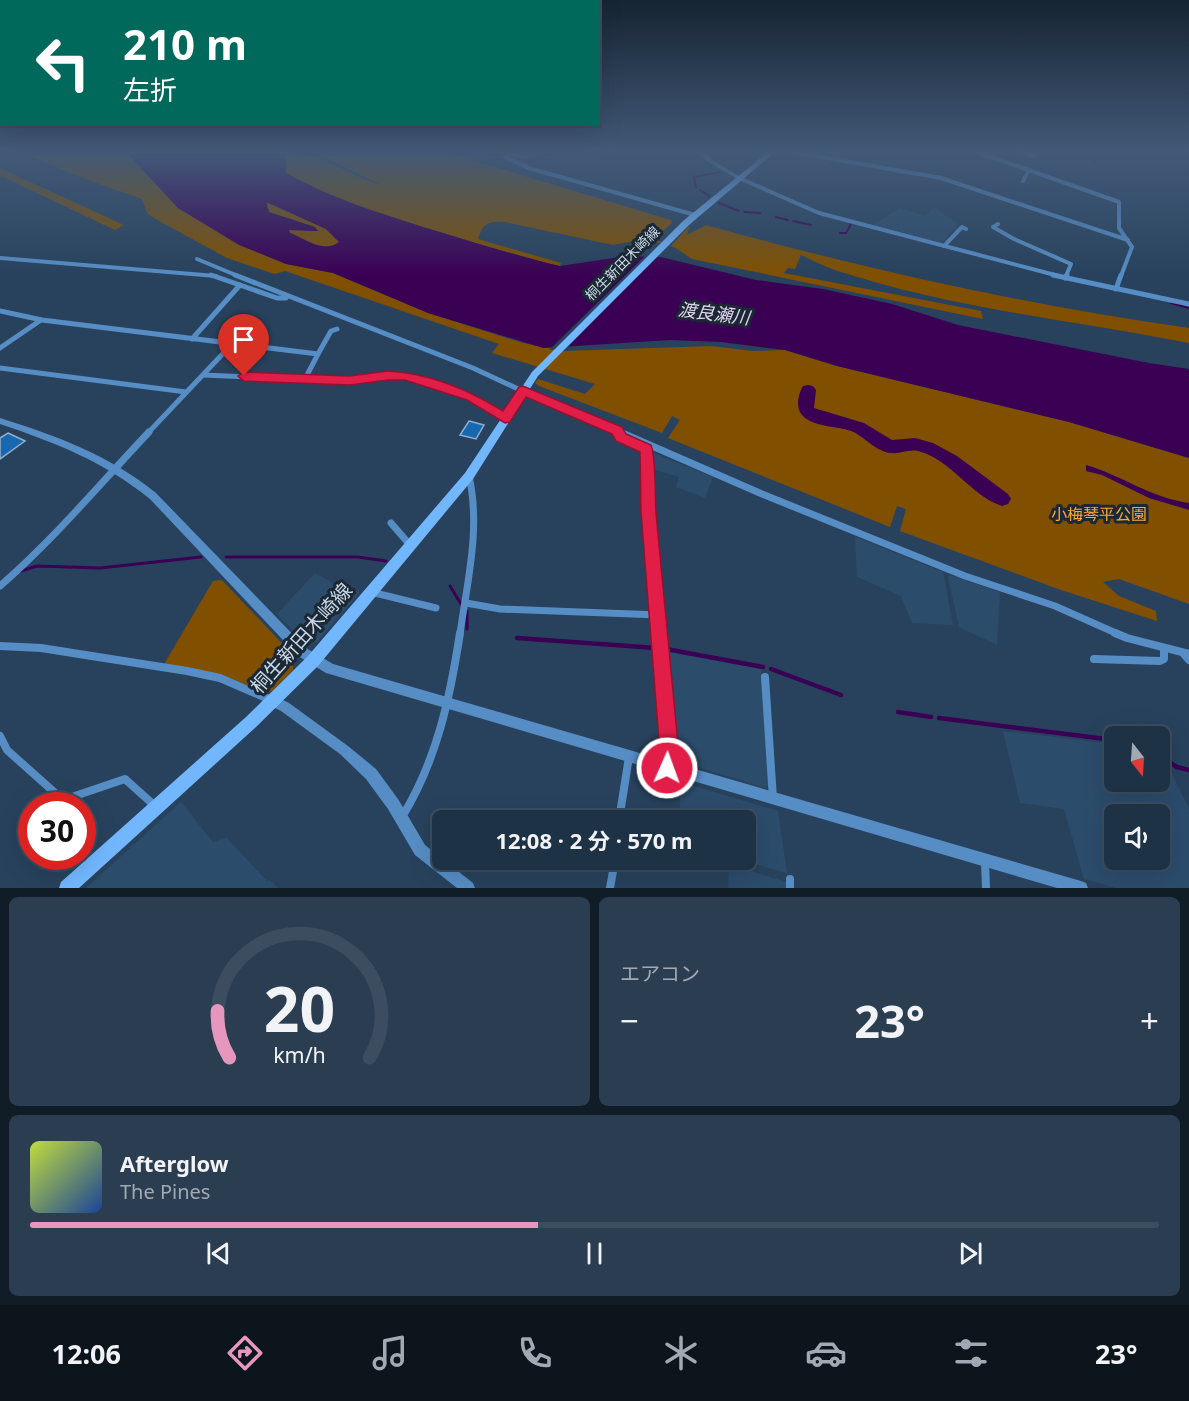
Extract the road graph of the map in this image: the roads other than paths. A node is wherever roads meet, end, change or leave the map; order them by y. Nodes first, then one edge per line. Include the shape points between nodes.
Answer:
1 (618, 193) edge
2 (720, 193) edge
3 (774, 193) edge
4 (988, 193) edge
5 (1095, 193) edge
6 (694, 215) junction
7 (998, 224) dead end
8 (966, 229) dead end
9 (1128, 240) junction
10 (944, 246) junction
11 (0, 258) edge
12 (197, 259) dead end
13 (1065, 278) junction
14 (240, 285) junction
15 (1116, 289) junction
16 (289, 298) junction
17 (1189, 304) edge
18 (0, 311) edge
19 (42, 320) junction
20 (338, 329) dead end
21 (192, 339) junction
22 (232, 344) junction
23 (0, 348) edge
24 (318, 354) junction
25 (0, 368) edge
26 (203, 375) junction
27 (306, 379) junction
28 (527, 385) junction
29 (186, 392) junction
30 (505, 418) junction
31 (0, 421) edge
32 (617, 431) junction
33 (116, 467) junction
34 (469, 476) junction
35 (391, 523) dead end
36 (411, 546) junction
37 (0, 586) edge
38 (371, 592) junction
39 (466, 603) junction
40 (436, 608) dead end
41 (659, 615) junction
42 (0, 646) edge
43 (1164, 649) junction
44 (1186, 654) edge
45 (1094, 659) dead end
46 (1189, 660) edge
47 (313, 661) junction
48 (765, 677) dead end
49 (273, 701) junction
50 (447, 704) junction
51 (0, 736) edge
52 (629, 757) junction
53 (667, 768) junction
54 (773, 799) junction
55 (156, 808) junction
56 (621, 810) edge
57 (401, 819) junction
58 (985, 860) junction
59 (613, 870) edge
60 (68, 888) edge
61 (468, 888) edge
62 (610, 888) edge
63 (986, 888) edge
64 (1081, 888) edge

1 - 6 street
2 - 6 main road, 桐生新田木崎線
3 - 10 street via 819,213
4 - 9 street
5 - 9 street via 1119,202 1119,228
6 - 28 main road, 桐生新田木崎線
7 - 13 street via 993,227 1071,264
8 - 10 street via 958,229
9 - 15 street via 1131,250
10 - 13 street
11 - 14 street via 212,275
12 - 16 street
13 - 15 street
14 - 16 street via 277,298
14 - 21 street
15 - 17 street
16 - 28 street
18 - 19 street
19 - 21 street
19 - 23 street
20 - 24 street via 331,331
21 - 22 street
22 - 24 street
22 - 26 street
24 - 27 street
25 - 29 street
26 - 27 street
26 - 29 street
27 - 30 street via 350,381 406,376 471,397
28 - 30 main road, 桐生新田木崎線
28 - 32 street
29 - 33 street
30 - 34 main road, 桐生新田木崎線
31 - 33 street via 81,449
32 - 41 street via 647,451
32 - 43 street via 965,576
33 - 37 street via 86,504
33 - 47 street via 153,495
34 - 36 main road, 桐生新田木崎線
34 - 39 street via 473,540
35 - 36 street
36 - 38 main road, 桐生新田木崎線
38 - 40 street
38 - 47 main road, 桐生新田木崎線
39 - 41 street via 500,609
39 - 50 street
41 - 53 street via 670,754
42 - 49 street via 41,648 187,671 220,678
43 - 44 street
43 - 45 street via 1164,659 1160,661
44 - 46 street
47 - 49 main road, 桐生新田木崎線
47 - 50 street
48 - 54 street
49 - 55 main road, 桐生新田木崎線
49 - 57 street via 358,762 383,790
50 - 52 street
50 - 57 street via 440,737
51 - 55 street via 7,750 63,800 124,779
52 - 53 street
52 - 56 street
53 - 54 street
54 - 58 street
55 - 60 main road, 桐生新田木崎線
57 - 61 street via 426,857
58 - 63 street
58 - 64 street
59 - 62 street

